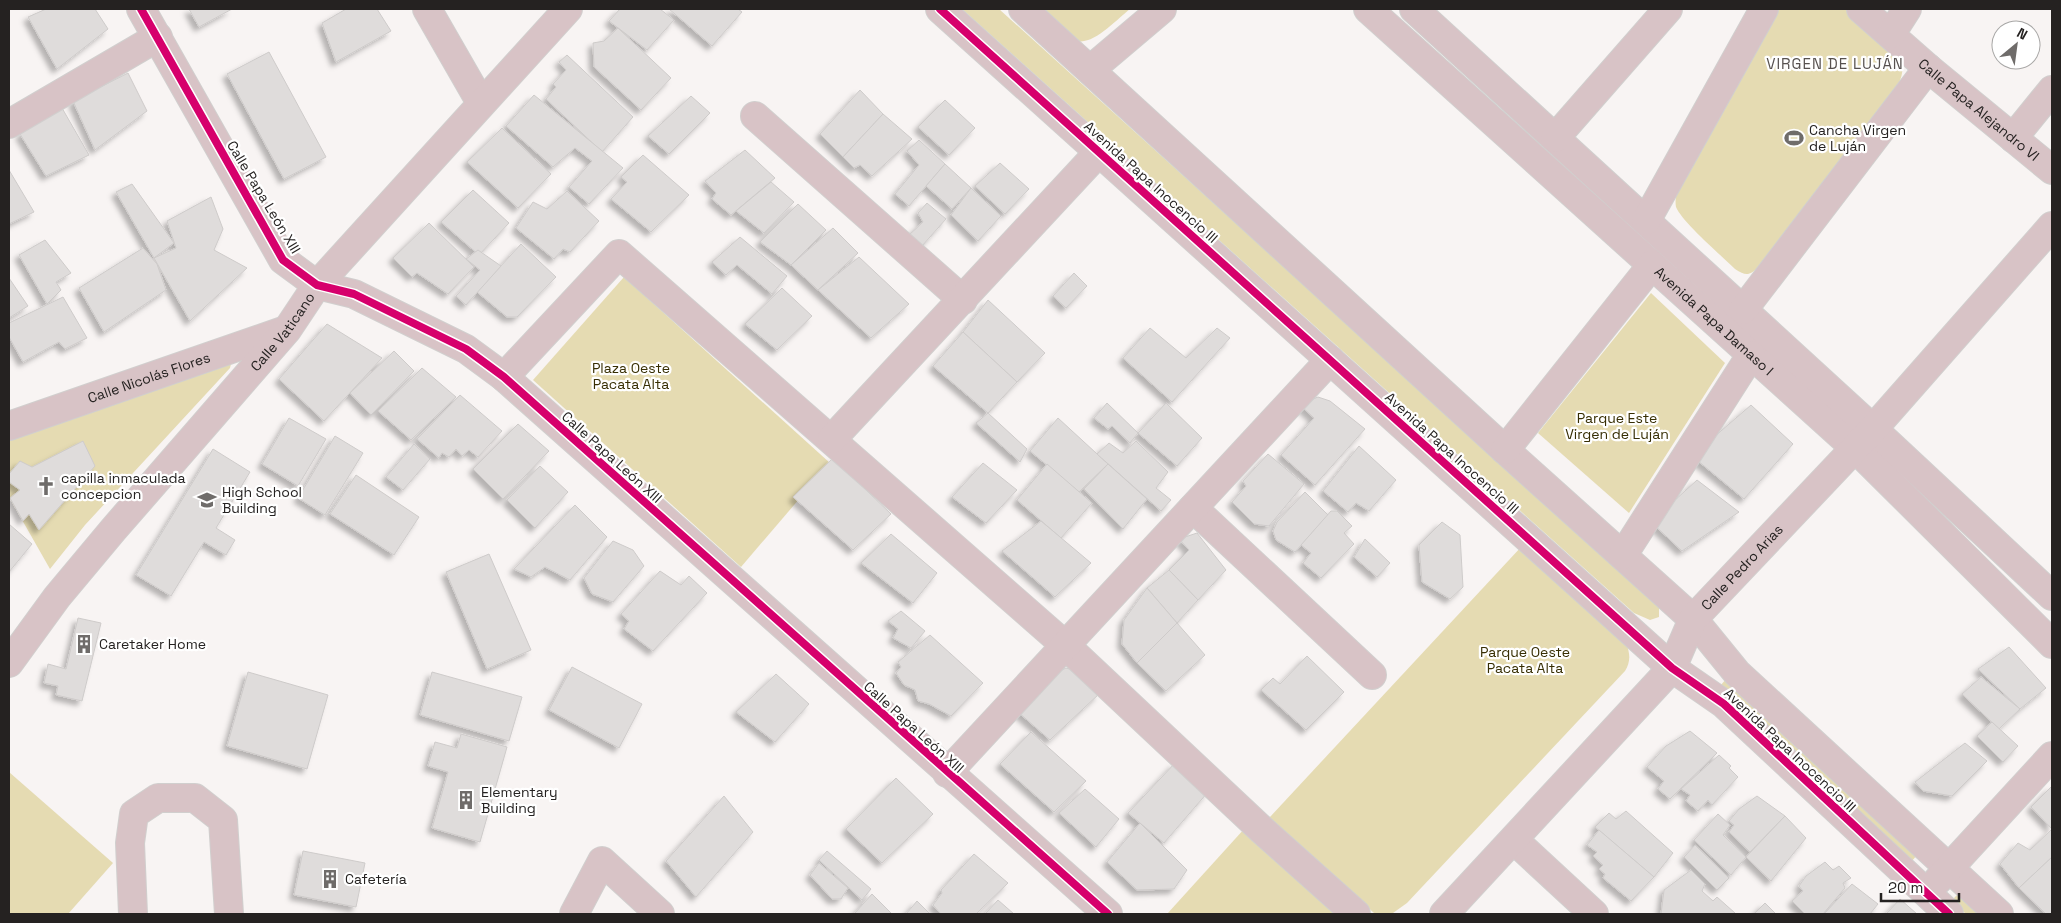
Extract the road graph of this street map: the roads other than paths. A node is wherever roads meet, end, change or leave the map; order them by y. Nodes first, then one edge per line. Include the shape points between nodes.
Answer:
1 (141, 9) edge
2 (427, 9) edge
3 (568, 9) edge
4 (940, 9) edge
5 (1023, 9) edge
6 (1162, 9) edge
7 (1368, 9) edge
8 (1668, 9) edge
9 (1764, 9) edge
10 (1861, 9) edge
11 (1907, 9) edge
12 (1428, 13) edge
13 (1891, 34) junction
14 (158, 37) junction
15 (1928, 68) junction
16 (1090, 70) junction
17 (2052, 90) edge
18 (481, 103) junction
19 (755, 116) dead end
20 (9, 124) edge
21 (1555, 138) junction
22 (2013, 138) junction
23 (1099, 152) junction
24 (2052, 170) edge
25 (1646, 221) junction
26 (2047, 244) edge
27 (1652, 265) junction
28 (318, 285) junction
29 (963, 300) junction
30 (1743, 310) junction
31 (287, 330) junction
32 (1751, 356) junction
33 (1330, 360) junction
34 (504, 377) junction
35 (9, 426) edge
36 (1874, 429) junction
37 (832, 439) junction
38 (1855, 448) junction
39 (1505, 450) junction
40 (1193, 508) junction
41 (1623, 555) junction
42 (2052, 596) edge
43 (1693, 619) junction
44 (2052, 644) edge
45 (1066, 646) junction
46 (9, 663) edge
47 (1672, 668) junction
48 (1372, 675) dead end
49 (2052, 756) edge
50 (947, 773) junction
51 (1514, 840) junction
52 (1950, 867) junction
53 (1926, 893) junction
54 (133, 914) edge
55 (229, 914) edge
56 (574, 914) edge
57 (660, 914) edge
58 (1108, 914) edge
59 (1356, 914) edge
60 (1444, 914) edge
61 (1594, 914) edge
62 (1949, 914) edge
63 (1999, 914) edge

1 - 14 street, Calle Papa León XIII
2 - 18 street
3 - 18 street, Calle Vaticano
4 - 23 street, Avenida Papa Inocencio III
5 - 16 street, Avenida Papa Inocencio III
6 - 16 street
7 - 27 street, Avenida Papa Damaso I
8 - 21 street
9 - 25 street
10 - 13 street, Calle Papa Alejandro VI
11 - 13 street
12 - 21 street, Avenida Papa Damaso I
13 - 15 street, Calle Papa Alejandro VI
14 - 20 street
14 - 28 street, Calle Papa León XIII via 283,260
15 - 22 street, Calle Papa Alejandro VI
15 - 30 street
16 - 39 street, Avenida Papa Inocencio III
17 - 22 street
18 - 28 street, Calle Vaticano
19 - 29 street
21 - 25 street, Avenida Papa Damaso I
22 - 24 street, Calle Papa Alejandro VI
23 - 29 street
23 - 33 street, Avenida Papa Inocencio III
25 - 30 street, Avenida Papa Damaso I
26 - 36 street, Calle Pedro Arias
27 - 32 street, Avenida Papa Damaso I
27 - 39 street
28 - 31 street, Calle Vaticano
28 - 34 street, Calle Papa León XIII via 354,294 466,349
29 - 37 street
30 - 36 street, Avenida Papa Damaso I
31 - 35 street, Calle Nicolás Flores
31 - 46 street, Calle Vaticano via 57,597
32 - 38 street, Avenida Papa Damaso I
32 - 41 street
33 - 40 street
33 - 47 street, Avenida Papa Inocencio III
34 - 37 street via 619,254
34 - 50 street, Calle Papa León XIII
36 - 38 street, Calle Pedro Arias
36 - 42 street, Avenida Papa Damaso I
37 - 45 street
38 - 43 street, Calle Pedro Arias
38 - 44 street, Avenida Papa Damaso I
39 - 41 street, Avenida Papa Inocencio III
40 - 45 street
40 - 48 street
41 - 43 street, Avenida Papa Inocencio III
43 - 47 street, Calle Pedro Arias
43 - 52 street, Avenida Papa Inocencio III via 1737,674
45 - 50 street
45 - 59 street
47 - 51 street, Calle Pedro Arias
47 - 53 street, Avenida Papa Inocencio III via 1724,704
49 - 52 street
50 - 58 street, Calle Papa León XIII
51 - 60 street, Calle Pedro Arias
51 - 61 street
52 - 53 street
52 - 63 street, Avenida Papa Inocencio III
53 - 62 street, Avenida Papa Inocencio III
54 - 55 street via 130,843 134,814 158,798 195,798 223,820
56 - 57 street via 602,861

